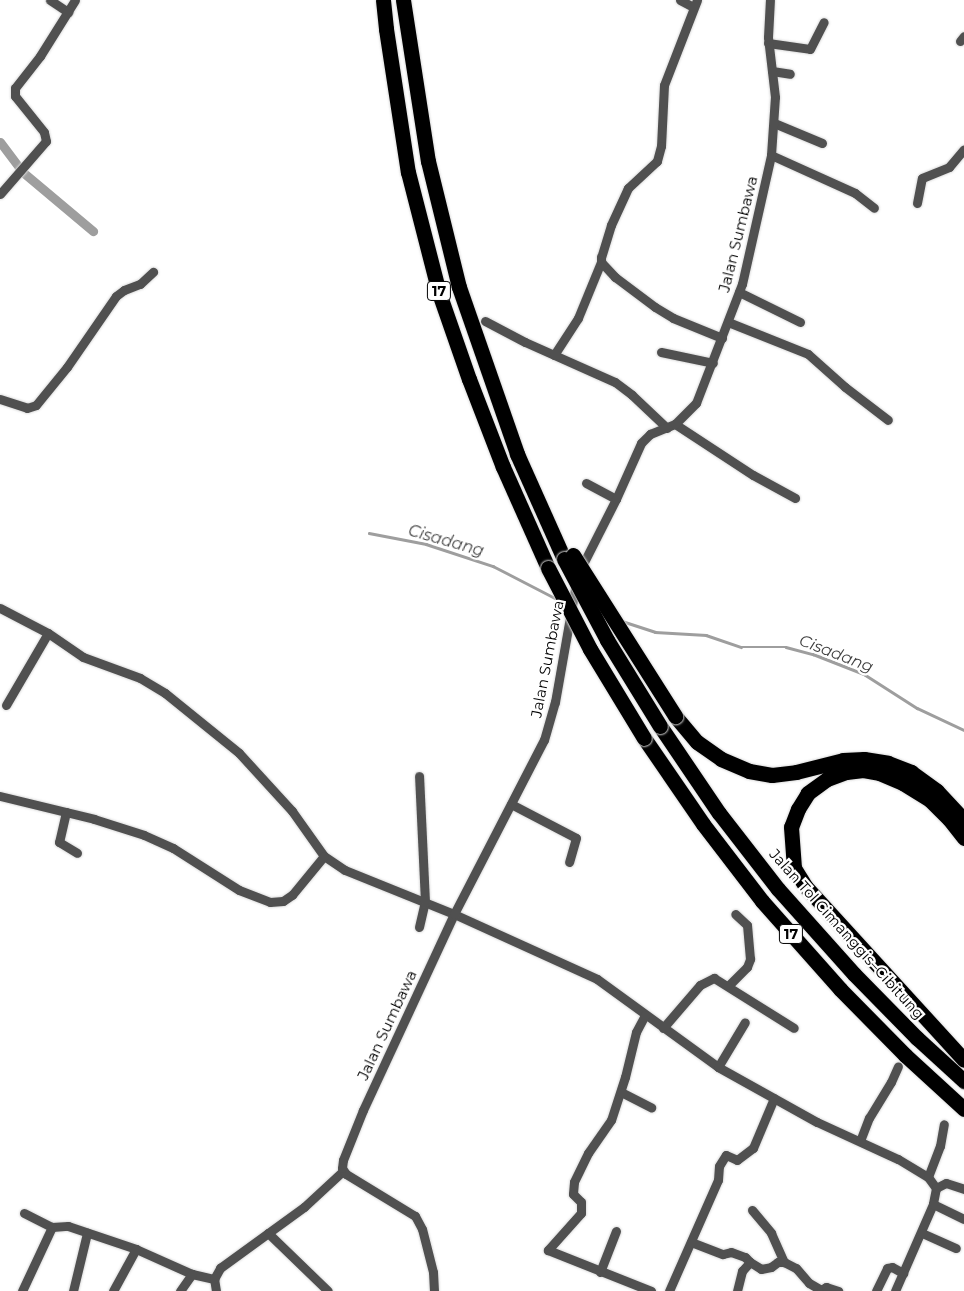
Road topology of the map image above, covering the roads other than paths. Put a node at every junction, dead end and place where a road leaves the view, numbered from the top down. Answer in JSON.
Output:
{"nodes":[{"id":1,"x":50,"y":0,"type":"edge"},
{"id":2,"x":75,"y":0,"type":"edge"},
{"id":3,"x":383,"y":0,"type":"edge"},
{"id":4,"x":403,"y":0,"type":"edge"},
{"id":5,"x":680,"y":0,"type":"edge"},
{"id":6,"x":770,"y":0,"type":"edge"},
{"id":7,"x":695,"y":4,"type":"edge"},
{"id":8,"x":68,"y":12,"type":"junction"},
{"id":9,"x":824,"y":22,"type":"dead end"},
{"id":10,"x":768,"y":43,"type":"junction"},
{"id":11,"x":772,"y":71,"type":"junction"},
{"id":12,"x":790,"y":74,"type":"dead end"},
{"id":13,"x":774,"y":123,"type":"junction"},
{"id":14,"x":822,"y":143,"type":"dead end"},
{"id":15,"x":964,"y":149,"type":"edge"},
{"id":16,"x":771,"y":156,"type":"junction"},
{"id":17,"x":0,"y":194,"type":"edge"},
{"id":18,"x":917,"y":203,"type":"dead end"},
{"id":19,"x":874,"y":208,"type":"dead end"},
{"id":20,"x":601,"y":262,"type":"junction"},
{"id":21,"x":153,"y":272,"type":"dead end"},
{"id":22,"x":739,"y":292,"type":"junction"},
{"id":23,"x":485,"y":320,"type":"dead end"},
{"id":24,"x":728,"y":322,"type":"junction"},
{"id":25,"x":800,"y":322,"type":"dead end"},
{"id":26,"x":722,"y":338,"type":"junction"},
{"id":27,"x":660,"y":352,"type":"dead end"},
{"id":28,"x":554,"y":355,"type":"junction"},
{"id":29,"x":713,"y":363,"type":"junction"},
{"id":30,"x":0,"y":399,"type":"edge"},
{"id":31,"x":888,"y":420,"type":"dead end"},
{"id":32,"x":671,"y":426,"type":"junction"},
{"id":33,"x":586,"y":483,"type":"dead end"},
{"id":34,"x":795,"y":498,"type":"dead end"},
{"id":35,"x":616,"y":499,"type":"junction"},
{"id":36,"x":568,"y":557,"type":"junction"},
{"id":37,"x":0,"y":608,"type":"edge"},
{"id":38,"x":48,"y":633,"type":"junction"},
{"id":39,"x":6,"y":705,"type":"dead end"},
{"id":40,"x":419,"y":776,"type":"dead end"},
{"id":41,"x":0,"y":796,"type":"edge"},
{"id":42,"x":511,"y":804,"type":"junction"},
{"id":43,"x":66,"y":812,"type":"junction"},
{"id":44,"x":964,"y":820,"type":"edge"},
{"id":45,"x":964,"y":838,"type":"edge"},
{"id":46,"x":77,"y":853,"type":"dead end"},
{"id":47,"x":324,"y":856,"type":"junction"},
{"id":48,"x":569,"y":862,"type":"dead end"},
{"id":49,"x":425,"y":902,"type":"junction"},
{"id":50,"x":454,"y":914,"type":"junction"},
{"id":51,"x":735,"y":914,"type":"dead end"},
{"id":52,"x":419,"y":927,"type":"dead end"},
{"id":53,"x":728,"y":986,"type":"junction"},
{"id":54,"x":645,"y":1015,"type":"junction"},
{"id":55,"x":745,"y":1022,"type":"dead end"},
{"id":56,"x":663,"y":1028,"type":"junction"},
{"id":57,"x":794,"y":1028,"type":"dead end"},
{"id":58,"x":964,"y":1060,"type":"edge"},
{"id":59,"x":898,"y":1066,"type":"dead end"},
{"id":60,"x":718,"y":1067,"type":"junction"},
{"id":61,"x":964,"y":1081,"type":"edge"},
{"id":62,"x":621,"y":1092,"type":"junction"},
{"id":63,"x":774,"y":1098,"type":"junction"},
{"id":64,"x":652,"y":1107,"type":"dead end"},
{"id":65,"x":964,"y":1108,"type":"edge"},
{"id":66,"x":944,"y":1124,"type":"dead end"},
{"id":67,"x":860,"y":1141,"type":"junction"},
{"id":68,"x":343,"y":1171,"type":"junction"},
{"id":69,"x":928,"y":1177,"type":"junction"},
{"id":70,"x":936,"y":1188,"type":"junction"},
{"id":71,"x":964,"y":1189,"type":"edge"},
{"id":72,"x":933,"y":1204,"type":"junction"},
{"id":73,"x":752,"y":1210,"type":"dead end"},
{"id":74,"x":24,"y":1213,"type":"dead end"},
{"id":75,"x":964,"y":1219,"type":"edge"},
{"id":76,"x":52,"y":1227,"type":"junction"},
{"id":77,"x":616,"y":1231,"type":"dead end"},
{"id":78,"x":87,"y":1233,"type":"junction"},
{"id":79,"x":268,"y":1233,"type":"junction"},
{"id":80,"x":922,"y":1233,"type":"junction"},
{"id":81,"x":691,"y":1242,"type":"junction"},
{"id":82,"x":956,"y":1248,"type":"dead end"},
{"id":83,"x":136,"y":1249,"type":"junction"},
{"id":84,"x":750,"y":1262,"type":"junction"},
{"id":85,"x":784,"y":1262,"type":"junction"},
{"id":86,"x":600,"y":1272,"type":"junction"},
{"id":87,"x":903,"y":1273,"type":"junction"},
{"id":88,"x":192,"y":1274,"type":"junction"},
{"id":89,"x":214,"y":1280,"type":"junction"},
{"id":90,"x":22,"y":1291,"type":"edge"},
{"id":91,"x":73,"y":1291,"type":"edge"},
{"id":92,"x":113,"y":1291,"type":"edge"},
{"id":93,"x":180,"y":1291,"type":"edge"},
{"id":94,"x":216,"y":1291,"type":"edge"},
{"id":95,"x":328,"y":1291,"type":"edge"},
{"id":96,"x":434,"y":1291,"type":"edge"},
{"id":97,"x":650,"y":1291,"type":"edge"},
{"id":98,"x":668,"y":1291,"type":"edge"},
{"id":99,"x":737,"y":1291,"type":"edge"},
{"id":100,"x":838,"y":1291,"type":"edge"},
{"id":101,"x":876,"y":1291,"type":"edge"},
{"id":102,"x":895,"y":1291,"type":"edge"}],
"edges":[{"from":1,"to":8,"type":"street"},
{"from":2,"to":8,"type":"street"},
{"from":3,"to":65,"type":"highway","number":"17","bridge":true},
{"from":4,"to":36,"type":"highway","name":"Jalan Tol Cimanggis–Cibitung","number":"17"},
{"from":5,"to":7,"type":"street"},
{"from":6,"to":10,"type":"street","name":"Jalan Sumbawa"},
{"from":7,"to":20,"type":"street"},
{"from":8,"to":17,"type":"street"},
{"from":9,"to":10,"type":"street"},
{"from":10,"to":11,"type":"street","name":"Jalan Sumbawa"},
{"from":11,"to":12,"type":"street"},
{"from":11,"to":13,"type":"street","name":"Jalan Sumbawa"},
{"from":13,"to":14,"type":"street"},
{"from":13,"to":16,"type":"street","name":"Jalan Sumbawa"},
{"from":15,"to":18,"type":"street"},
{"from":16,"to":19,"type":"street"},
{"from":16,"to":22,"type":"street","name":"Jalan Sumbawa"},
{"from":20,"to":26,"type":"street"},
{"from":20,"to":28,"type":"street"},
{"from":21,"to":30,"type":"street"},
{"from":22,"to":24,"type":"street","name":"Jalan Sumbawa"},
{"from":22,"to":25,"type":"street"},
{"from":23,"to":28,"type":"street"},
{"from":24,"to":26,"type":"street","name":"Jalan Sumbawa"},
{"from":24,"to":31,"type":"street"},
{"from":26,"to":29,"type":"street","name":"Jalan Sumbawa"},
{"from":27,"to":29,"type":"street"},
{"from":28,"to":32,"type":"street"},
{"from":29,"to":32,"type":"street","name":"Jalan Sumbawa"},
{"from":32,"to":34,"type":"street"},
{"from":32,"to":35,"type":"street","name":"Jalan Sumbawa"},
{"from":33,"to":35,"type":"street"},
{"from":35,"to":42,"type":"street","name":"Jalan Sumbawa"},
{"from":36,"to":44,"type":"highway","bridge":true},
{"from":36,"to":61,"type":"highway","name":"Jalan Tol Cimanggis–Cibitung","number":"17","bridge":true},
{"from":37,"to":38,"type":"street"},
{"from":38,"to":39,"type":"street"},
{"from":38,"to":47,"type":"street"},
{"from":40,"to":49,"type":"street"},
{"from":41,"to":43,"type":"street"},
{"from":42,"to":48,"type":"street"},
{"from":42,"to":50,"type":"street","name":"Jalan Sumbawa"},
{"from":43,"to":46,"type":"street"},
{"from":43,"to":47,"type":"street"},
{"from":45,"to":58,"type":"highway"},
{"from":47,"to":49,"type":"street"},
{"from":49,"to":50,"type":"street"},
{"from":49,"to":52,"type":"street"},
{"from":50,"to":54,"type":"street"},
{"from":50,"to":68,"type":"street","name":"Jalan Sumbawa"},
{"from":51,"to":53,"type":"street"},
{"from":53,"to":56,"type":"street"},
{"from":53,"to":57,"type":"street"},
{"from":54,"to":56,"type":"street"},
{"from":54,"to":62,"type":"street"},
{"from":55,"to":60,"type":"street"},
{"from":56,"to":60,"type":"street"},
{"from":59,"to":67,"type":"street"},
{"from":60,"to":63,"type":"street"},
{"from":62,"to":64,"type":"street"},
{"from":62,"to":86,"type":"street"},
{"from":63,"to":67,"type":"street"},
{"from":63,"to":81,"type":"street"},
{"from":66,"to":69,"type":"street"},
{"from":67,"to":69,"type":"street"},
{"from":68,"to":79,"type":"street"},
{"from":68,"to":96,"type":"street"},
{"from":69,"to":70,"type":"street"},
{"from":70,"to":71,"type":"street"},
{"from":70,"to":72,"type":"street"},
{"from":72,"to":75,"type":"street"},
{"from":72,"to":80,"type":"street"},
{"from":73,"to":85,"type":"street"},
{"from":74,"to":76,"type":"street"},
{"from":76,"to":78,"type":"street"},
{"from":76,"to":90,"type":"street"},
{"from":77,"to":86,"type":"street"},
{"from":78,"to":83,"type":"street"},
{"from":78,"to":91,"type":"street"},
{"from":79,"to":89,"type":"street"},
{"from":79,"to":95,"type":"street"},
{"from":80,"to":82,"type":"street"},
{"from":80,"to":87,"type":"street"},
{"from":81,"to":84,"type":"street"},
{"from":81,"to":98,"type":"street"},
{"from":83,"to":88,"type":"street"},
{"from":83,"to":92,"type":"street"},
{"from":84,"to":85,"type":"street"},
{"from":84,"to":99,"type":"street"},
{"from":85,"to":100,"type":"street"},
{"from":86,"to":97,"type":"street"},
{"from":87,"to":101,"type":"street"},
{"from":87,"to":102,"type":"street"},
{"from":88,"to":89,"type":"street"},
{"from":88,"to":93,"type":"street"},
{"from":89,"to":94,"type":"street"}]}
